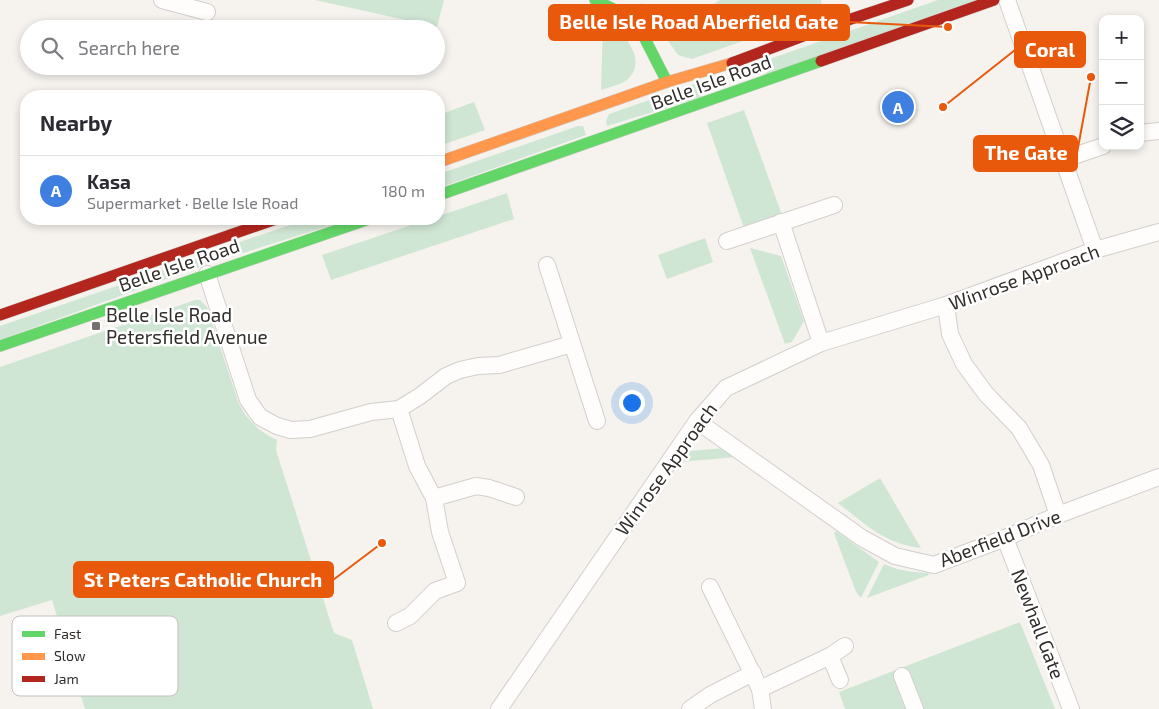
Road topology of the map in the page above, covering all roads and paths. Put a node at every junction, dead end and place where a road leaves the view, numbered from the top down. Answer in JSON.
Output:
{"nodes":[{"id":1,"x":162,"y":0,"type":"edge"},
{"id":2,"x":595,"y":0,"type":"edge"},
{"id":3,"x":908,"y":0,"type":"edge"},
{"id":4,"x":994,"y":0,"type":"edge"},
{"id":5,"x":1007,"y":0,"type":"edge"},
{"id":6,"x":207,"y":12,"type":"dead end"},
{"id":7,"x":747,"y":73,"type":"junction"},
{"id":8,"x":667,"y":82,"type":"junction"},
{"id":9,"x":593,"y":117,"type":"junction"},
{"id":10,"x":1159,"y":131,"type":"edge"},
{"id":11,"x":1144,"y":133,"type":"edge"},
{"id":12,"x":600,"y":140,"type":"junction"},
{"id":13,"x":1099,"y":147,"type":"edge"},
{"id":14,"x":445,"y":160,"type":"edge"},
{"id":15,"x":1062,"y":160,"type":"junction"},
{"id":16,"x":445,"y":193,"type":"edge"},
{"id":17,"x":834,"y":205,"type":"dead end"},
{"id":18,"x":781,"y":222,"type":"junction"},
{"id":19,"x":259,"y":225,"type":"edge"},
{"id":20,"x":351,"y":225,"type":"edge"},
{"id":21,"x":1159,"y":232,"type":"edge"},
{"id":22,"x":727,"y":241,"type":"dead end"},
{"id":23,"x":1095,"y":250,"type":"junction"},
{"id":24,"x":547,"y":265,"type":"dead end"},
{"id":25,"x":207,"y":274,"type":"junction"},
{"id":26,"x":946,"y":304,"type":"junction"},
{"id":27,"x":0,"y":316,"type":"edge"},
{"id":28,"x":821,"y":343,"type":"junction"},
{"id":29,"x":572,"y":344,"type":"junction"},
{"id":30,"x":0,"y":346,"type":"edge"},
{"id":31,"x":399,"y":409,"type":"junction"},
{"id":32,"x":597,"y":421,"type":"dead end"},
{"id":33,"x":697,"y":421,"type":"junction"},
{"id":34,"x":1159,"y":477,"type":"edge"},
{"id":35,"x":516,"y":497,"type":"dead end"},
{"id":36,"x":434,"y":498,"type":"junction"},
{"id":37,"x":1058,"y":515,"type":"junction"},
{"id":38,"x":1005,"y":538,"type":"junction"},
{"id":39,"x":710,"y":587,"type":"dead end"},
{"id":40,"x":396,"y":623,"type":"dead end"},
{"id":41,"x":845,"y":646,"type":"dead end"},
{"id":42,"x":830,"y":656,"type":"junction"},
{"id":43,"x":752,"y":673,"type":"junction"},
{"id":44,"x":902,"y":676,"type":"dead end"},
{"id":45,"x":840,"y":680,"type":"dead end"},
{"id":46,"x":760,"y":689,"type":"junction"},
{"id":47,"x":499,"y":709,"type":"edge"},
{"id":48,"x":690,"y":709,"type":"edge"},
{"id":49,"x":763,"y":709,"type":"edge"},
{"id":50,"x":915,"y":709,"type":"edge"},
{"id":51,"x":1070,"y":709,"type":"edge"}],
"edges":[{"from":1,"to":6,"type":"street"},
{"from":2,"to":8,"type":"street"},
{"from":3,"to":7,"type":"street","name":"Belle Isle Road"},
{"from":4,"to":7,"type":"street","name":"Belle Isle Road"},
{"from":5,"to":15,"type":"street"},
{"from":7,"to":8,"type":"street","name":"Belle Isle Road"},
{"from":7,"to":12,"type":"street","name":"Belle Isle Road"},
{"from":8,"to":9,"type":"street","name":"Belle Isle Road"},
{"from":9,"to":12,"type":"street"},
{"from":9,"to":14,"type":"street","name":"Belle Isle Road"},
{"from":10,"to":11,"type":"street"},
{"from":12,"to":16,"type":"street","name":"Belle Isle Road"},
{"from":13,"to":15,"type":"street"},
{"from":15,"to":23,"type":"street"},
{"from":17,"to":18,"type":"street"},
{"from":18,"to":22,"type":"street"},
{"from":18,"to":28,"type":"street"},
{"from":19,"to":27,"type":"street","name":"Belle Isle Road"},
{"from":20,"to":25,"type":"street","name":"Belle Isle Road"},
{"from":21,"to":23,"type":"street","name":"Winrose Approach"},
{"from":23,"to":26,"type":"street","name":"Winrose Approach"},
{"from":24,"to":29,"type":"street"},
{"from":25,"to":30,"type":"street","name":"Belle Isle Road"},
{"from":25,"to":31,"type":"street"},
{"from":26,"to":28,"type":"street","name":"Winrose Approach"},
{"from":26,"to":37,"type":"street"},
{"from":28,"to":33,"type":"street","name":"Winrose Approach"},
{"from":29,"to":31,"type":"street"},
{"from":29,"to":32,"type":"street"},
{"from":31,"to":36,"type":"street"},
{"from":33,"to":38,"type":"street","name":"Aberfield Drive"},
{"from":33,"to":47,"type":"street","name":"Winrose Approach"},
{"from":34,"to":37,"type":"street","name":"Aberfield Drive"},
{"from":35,"to":36,"type":"street"},
{"from":36,"to":40,"type":"street"},
{"from":37,"to":38,"type":"street","name":"Aberfield Drive"},
{"from":38,"to":51,"type":"street","name":"Newhall Gate"},
{"from":39,"to":43,"type":"street"},
{"from":41,"to":42,"type":"street"},
{"from":42,"to":45,"type":"street"},
{"from":42,"to":46,"type":"street"},
{"from":43,"to":46,"type":"street"},
{"from":43,"to":48,"type":"street"},
{"from":44,"to":50,"type":"street"},
{"from":46,"to":49,"type":"street"}]}
